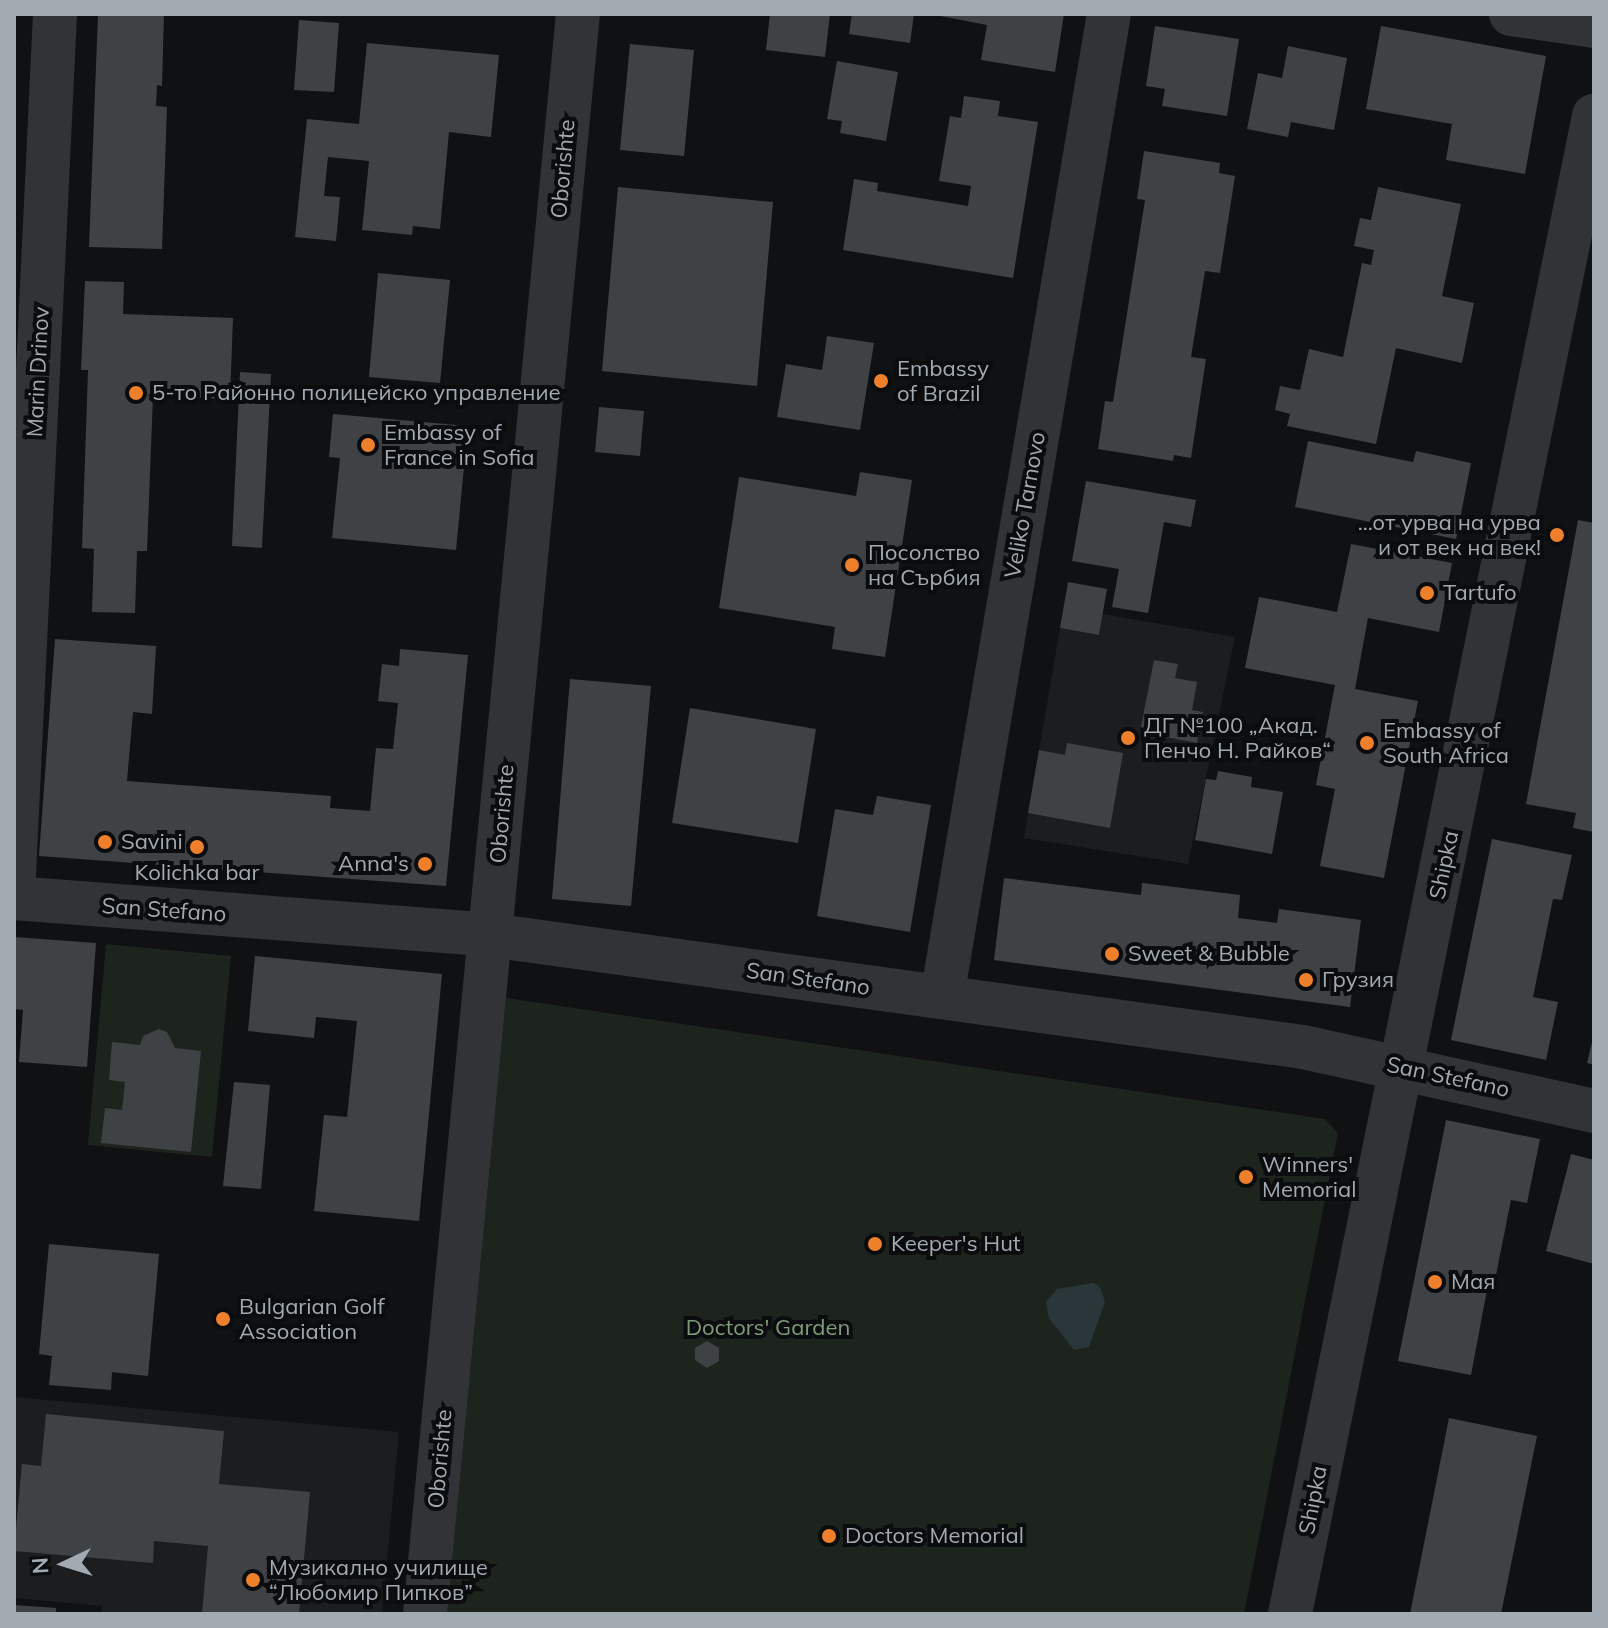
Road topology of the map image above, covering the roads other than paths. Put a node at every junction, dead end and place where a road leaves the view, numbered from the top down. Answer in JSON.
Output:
{"nodes":[{"id":1,"x":55,"y":14,"type":"edge"},
{"id":2,"x":578,"y":14,"type":"edge"},
{"id":3,"x":1109,"y":14,"type":"edge"},
{"id":4,"x":1511,"y":14,"type":"edge"},
{"id":5,"x":1594,"y":26,"type":"edge"},
{"id":6,"x":1594,"y":116,"type":"edge"},
{"id":7,"x":14,"y":874,"type":"edge"},
{"id":8,"x":14,"y":898,"type":"edge"},
{"id":9,"x":490,"y":935,"type":"junction"},
{"id":10,"x":942,"y":997,"type":"junction"},
{"id":11,"x":1402,"y":1066,"type":"junction"},
{"id":12,"x":1594,"y":1111,"type":"edge"},
{"id":13,"x":425,"y":1614,"type":"edge"},
{"id":14,"x":1290,"y":1614,"type":"edge"}],
"edges":[{"from":1,"to":7,"type":"street","name":"Marin Drinov"},
{"from":2,"to":9,"type":"street","name":"Oborishte"},
{"from":3,"to":10,"type":"street","name":"Veliko Tarnovo"},
{"from":4,"to":5,"type":"street"},
{"from":6,"to":11,"type":"street","name":"Shipka"},
{"from":8,"to":9,"type":"street","name":"San Stefano"},
{"from":9,"to":10,"type":"street","name":"San Stefano"},
{"from":9,"to":13,"type":"street","name":"Oborishte"},
{"from":10,"to":11,"type":"street","name":"San Stefano"},
{"from":11,"to":12,"type":"street","name":"San Stefano"},
{"from":11,"to":14,"type":"street","name":"Shipka"}]}
